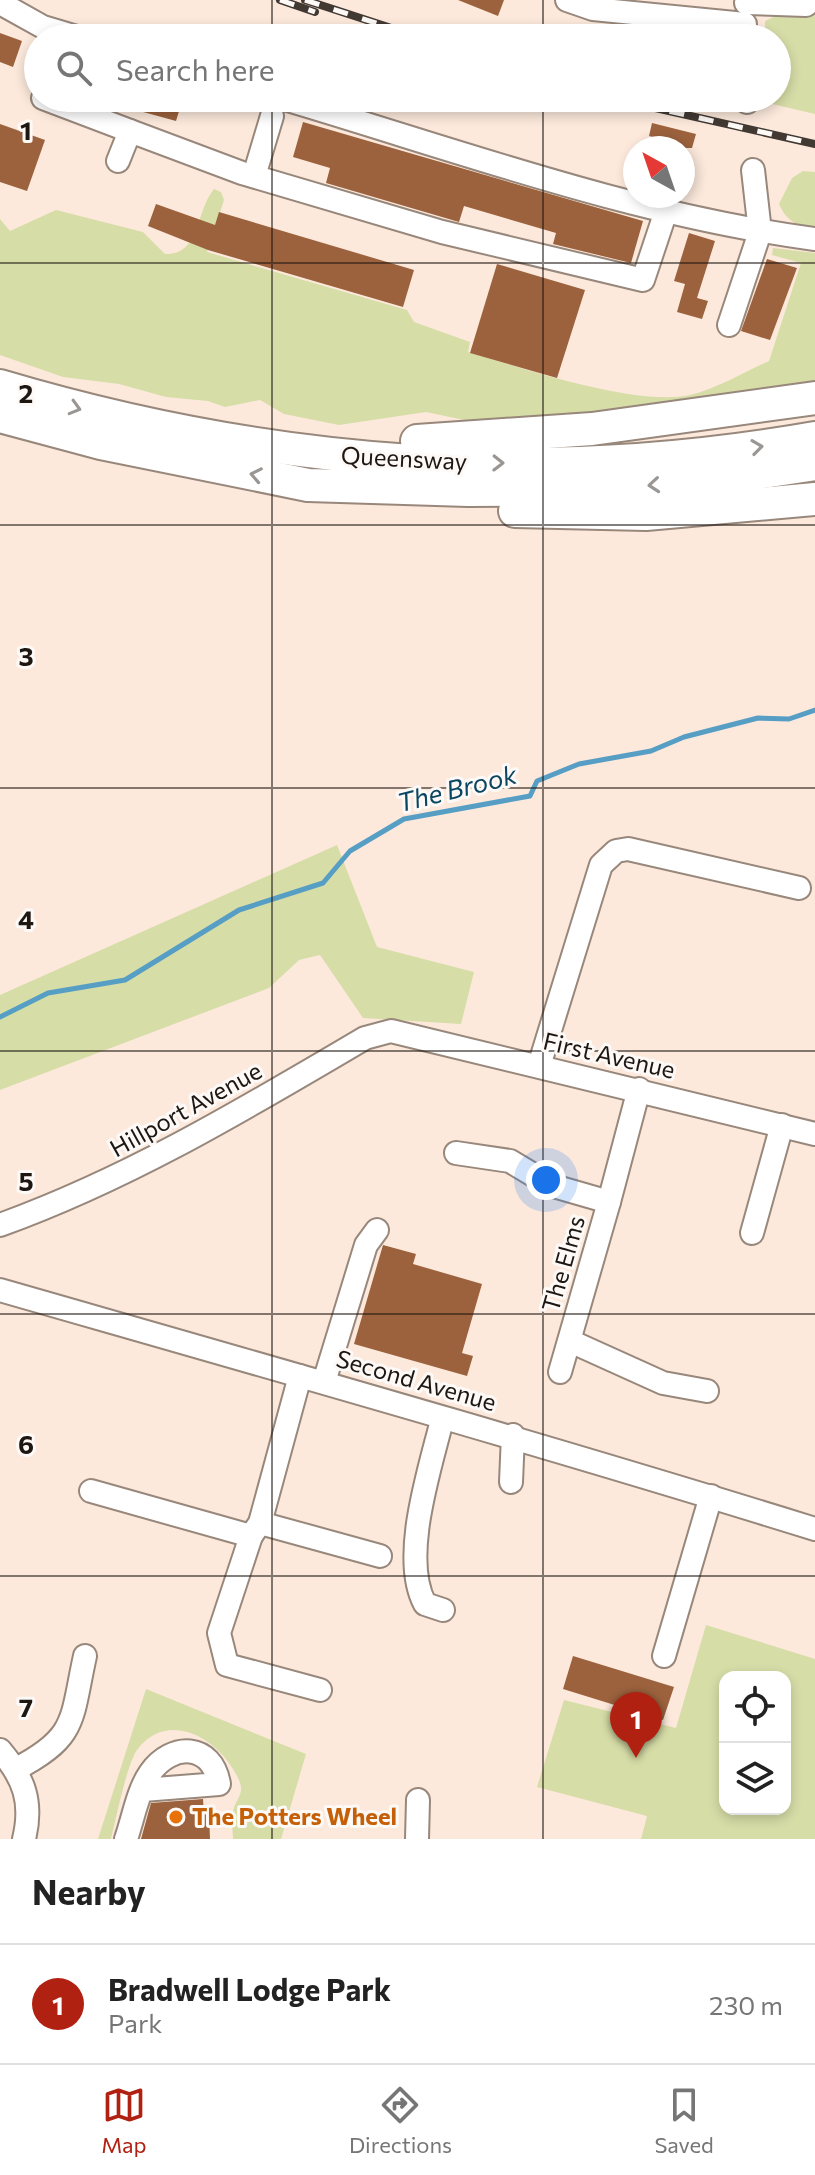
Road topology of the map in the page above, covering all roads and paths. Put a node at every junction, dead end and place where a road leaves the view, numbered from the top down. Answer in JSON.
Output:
{"nodes":[{"id":1,"x":812,"y":0,"type":"edge"},
{"id":2,"x":571,"y":1,"type":"edge"},
{"id":3,"x":789,"y":2,"type":"edge"},
{"id":4,"x":0,"y":3,"type":"edge"},
{"id":5,"x":745,"y":16,"type":"edge"},
{"id":6,"x":38,"y":24,"type":"edge"},
{"id":7,"x":79,"y":112,"type":"edge"},
{"id":8,"x":274,"y":112,"type":"edge"},
{"id":9,"x":295,"y":112,"type":"edge"},
{"id":10,"x":130,"y":131,"type":"junction"},
{"id":11,"x":118,"y":161,"type":"dead end"},
{"id":12,"x":753,"y":170,"type":"dead end"},
{"id":13,"x":254,"y":176,"type":"junction"},
{"id":14,"x":666,"y":211,"type":"junction"},
{"id":15,"x":760,"y":232,"type":"junction"},
{"id":16,"x":815,"y":239,"type":"edge"},
{"id":17,"x":729,"y":325,"type":"dead end"},
{"id":18,"x":0,"y":386,"type":"edge"},
{"id":19,"x":815,"y":398,"type":"edge"},
{"id":20,"x":0,"y":416,"type":"edge"},
{"id":21,"x":200,"y":437,"type":"junction"},
{"id":22,"x":815,"y":438,"type":"edge"},
{"id":23,"x":815,"y":464,"type":"edge"},
{"id":24,"x":308,"y":485,"type":"junction"},
{"id":25,"x":815,"y":499,"type":"edge"},
{"id":26,"x":799,"y":888,"type":"dead end"},
{"id":27,"x":391,"y":1031,"type":"joint"},
{"id":28,"x":539,"y":1066,"type":"junction"},
{"id":29,"x":639,"y":1089,"type":"junction"},
{"id":30,"x":782,"y":1125,"type":"junction"},
{"id":31,"x":815,"y":1134,"type":"edge"},
{"id":32,"x":456,"y":1153,"type":"dead end"},
{"id":33,"x":609,"y":1202,"type":"junction"},
{"id":34,"x":0,"y":1225,"type":"edge"},
{"id":35,"x":377,"y":1230,"type":"dead end"},
{"id":36,"x":752,"y":1233,"type":"dead end"},
{"id":37,"x":0,"y":1290,"type":"edge"},
{"id":38,"x":570,"y":1341,"type":"junction"},
{"id":39,"x":560,"y":1372,"type":"dead end"},
{"id":40,"x":300,"y":1376,"type":"junction"},
{"id":41,"x":324,"y":1382,"type":"junction"},
{"id":42,"x":707,"y":1391,"type":"dead end"},
{"id":43,"x":442,"y":1420,"type":"junction"},
{"id":44,"x":513,"y":1435,"type":"junction"},
{"id":45,"x":511,"y":1482,"type":"dead end"},
{"id":46,"x":91,"y":1491,"type":"dead end"},
{"id":47,"x":711,"y":1496,"type":"junction"},
{"id":48,"x":815,"y":1529,"type":"edge"},
{"id":49,"x":255,"y":1530,"type":"junction"},
{"id":50,"x":380,"y":1556,"type":"dead end"},
{"id":51,"x":443,"y":1610,"type":"dead end"},
{"id":52,"x":85,"y":1656,"type":"dead end"},
{"id":53,"x":664,"y":1656,"type":"dead end"},
{"id":54,"x":311,"y":1682,"type":"dead end"},
{"id":55,"x":0,"y":1750,"type":"edge"},
{"id":56,"x":16,"y":1769,"type":"junction"},
{"id":57,"x":143,"y":1790,"type":"dead end"},
{"id":58,"x":418,"y":1800,"type":"dead end"},
{"id":59,"x":24,"y":1839,"type":"edge"},
{"id":60,"x":126,"y":1839,"type":"edge"},
{"id":61,"x":417,"y":1839,"type":"edge"}],
"edges":[{"from":1,"to":3,"type":"street"},
{"from":2,"to":5,"type":"street"},
{"from":3,"to":5,"type":"street"},
{"from":4,"to":6,"type":"street"},
{"from":7,"to":10,"type":"street"},
{"from":8,"to":13,"type":"street"},
{"from":9,"to":14,"type":"street"},
{"from":10,"to":11,"type":"street"},
{"from":10,"to":13,"type":"street"},
{"from":12,"to":15,"type":"street"},
{"from":13,"to":14,"type":"street"},
{"from":14,"to":15,"type":"street"},
{"from":15,"to":16,"type":"street"},
{"from":15,"to":17,"type":"street"},
{"from":18,"to":21,"type":"highway","name":"Queensway","one_way":true},
{"from":19,"to":21,"type":"highway"},
{"from":24,"to":20,"type":"highway","name":"Queensway","one_way":true},
{"from":21,"to":22,"type":"highway","name":"Queensway","one_way":true},
{"from":23,"to":24,"type":"highway","name":"Queensway","one_way":true},
{"from":24,"to":25,"type":"highway"},
{"from":26,"to":28,"type":"street"},
{"from":27,"to":28,"type":"street","name":"First Avenue"},
{"from":27,"to":34,"type":"street","name":"Hillport Avenue"},
{"from":28,"to":29,"type":"street","name":"First Avenue"},
{"from":29,"to":30,"type":"street","name":"First Avenue"},
{"from":29,"to":33,"type":"street","name":"The Elms"},
{"from":30,"to":31,"type":"street","name":"First Avenue"},
{"from":30,"to":36,"type":"street"},
{"from":32,"to":33,"type":"street"},
{"from":33,"to":38,"type":"street","name":"The Elms"},
{"from":35,"to":41,"type":"street"},
{"from":37,"to":40,"type":"street","name":"Second Avenue"},
{"from":38,"to":39,"type":"street","name":"The Elms"},
{"from":38,"to":42,"type":"street","name":"The Elms"},
{"from":40,"to":41,"type":"street","name":"Second Avenue"},
{"from":40,"to":49,"type":"street"},
{"from":41,"to":43,"type":"street","name":"Second Avenue"},
{"from":43,"to":44,"type":"street","name":"Second Avenue"},
{"from":43,"to":51,"type":"street"},
{"from":44,"to":45,"type":"street"},
{"from":44,"to":47,"type":"street","name":"Second Avenue"},
{"from":46,"to":49,"type":"street"},
{"from":47,"to":48,"type":"street","name":"Second Avenue"},
{"from":47,"to":53,"type":"street"},
{"from":49,"to":50,"type":"street"},
{"from":49,"to":54,"type":"street"},
{"from":52,"to":56,"type":"street"},
{"from":55,"to":56,"type":"street"},
{"from":56,"to":59,"type":"street"},
{"from":57,"to":60,"type":"street"},
{"from":58,"to":61,"type":"street"}]}
